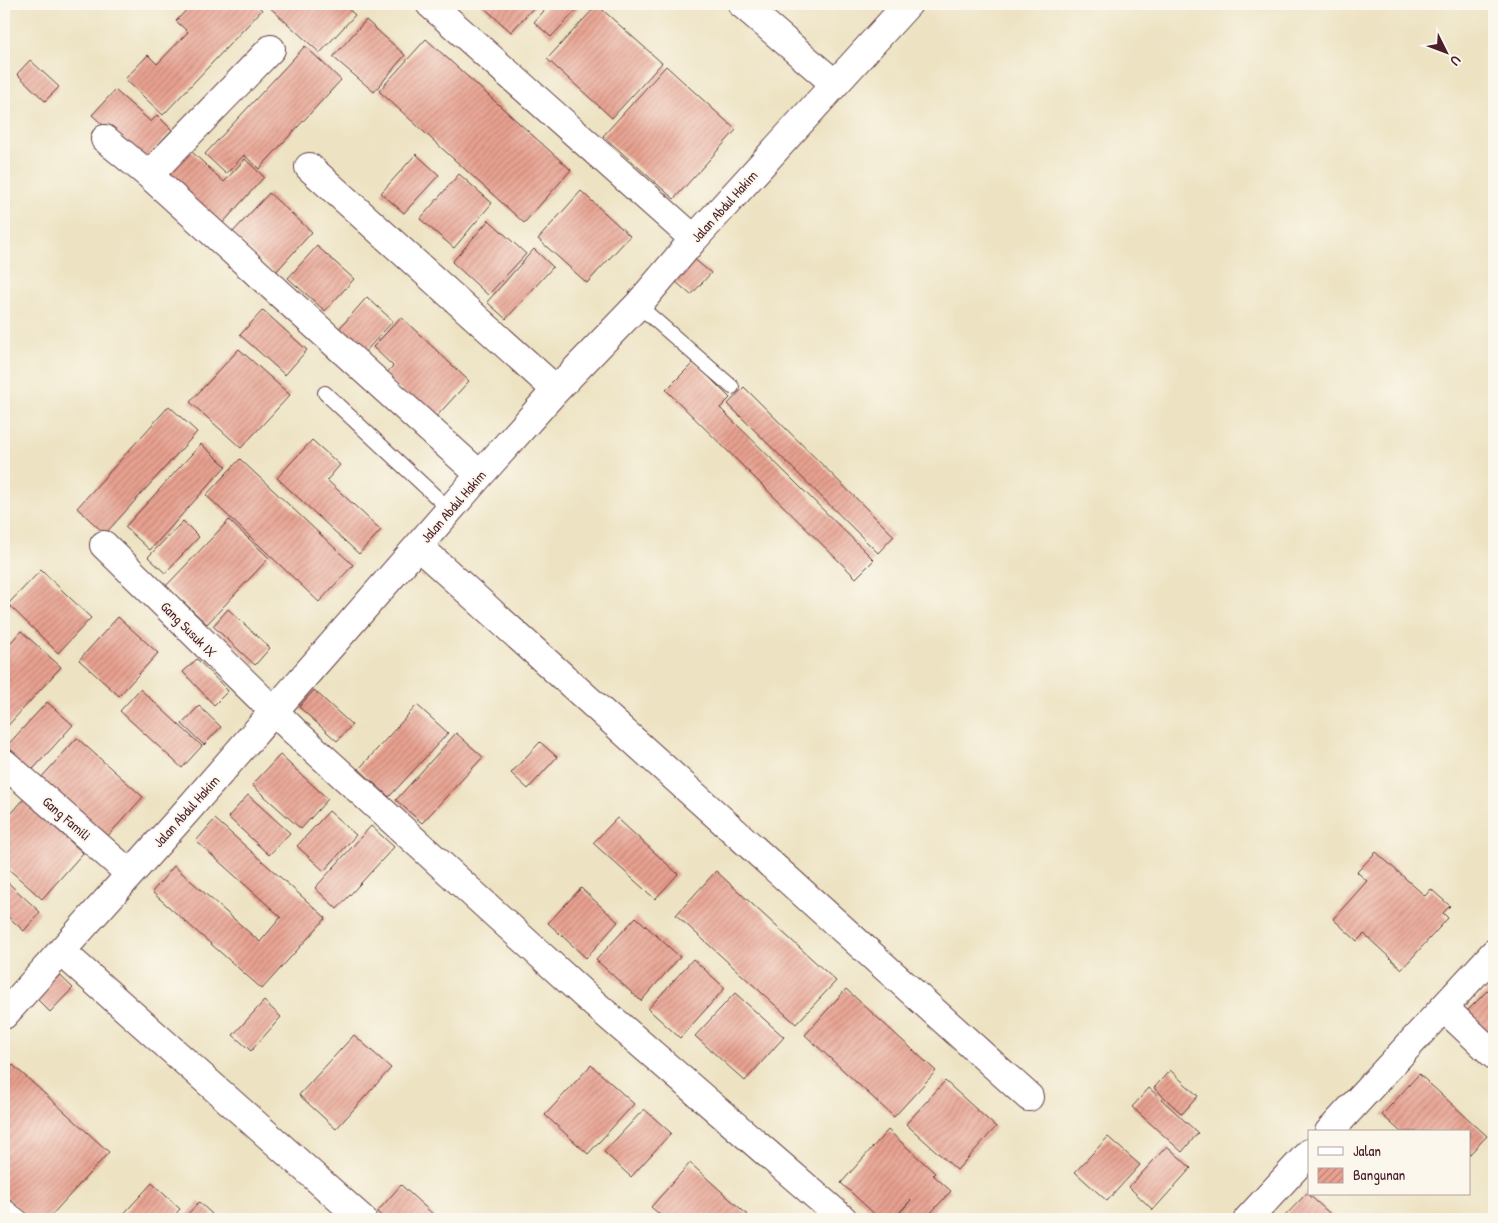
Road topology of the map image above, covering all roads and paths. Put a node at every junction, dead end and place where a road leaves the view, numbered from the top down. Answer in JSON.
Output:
{"nodes":[{"id":1,"x":430,"y":4,"type":"edge"},
{"id":2,"x":742,"y":4,"type":"edge"},
{"id":3,"x":908,"y":4,"type":"edge"},
{"id":4,"x":271,"y":49,"type":"dead end"},
{"id":5,"x":835,"y":84,"type":"junction"},
{"id":6,"x":105,"y":139,"type":"dead end"},
{"id":7,"x":309,"y":167,"type":"dead end"},
{"id":8,"x":149,"y":176,"type":"junction"},
{"id":9,"x":694,"y":239,"type":"junction"},
{"id":10,"x":638,"y":305,"type":"junction"},
{"id":11,"x":732,"y":387,"type":"dead end"},
{"id":12,"x":556,"y":390,"type":"junction"},
{"id":13,"x":325,"y":393,"type":"dead end"},
{"id":14,"x":480,"y":474,"type":"junction"},
{"id":15,"x":450,"y":510,"type":"junction"},
{"id":16,"x":104,"y":545,"type":"dead end"},
{"id":17,"x":418,"y":546,"type":"junction"},
{"id":18,"x":274,"y":713,"type":"junction"},
{"id":19,"x":4,"y":763,"type":"edge"},
{"id":20,"x":130,"y":874,"type":"junction"},
{"id":21,"x":62,"y":952,"type":"junction"},
{"id":22,"x":1494,"y":953,"type":"edge"},
{"id":23,"x":6,"y":1008,"type":"edge"},
{"id":24,"x":1444,"y":1008,"type":"junction"},
{"id":25,"x":1494,"y":1055,"type":"edge"},
{"id":26,"x":1029,"y":1097,"type":"dead end"},
{"id":27,"x":1331,"y":1130,"type":"edge"},
{"id":28,"x":1308,"y":1154,"type":"edge"},
{"id":29,"x":4,"y":1205,"type":"edge"},
{"id":30,"x":22,"y":1219,"type":"edge"},
{"id":31,"x":362,"y":1219,"type":"edge"},
{"id":32,"x":843,"y":1219,"type":"edge"},
{"id":33,"x":1248,"y":1219,"type":"edge"}],
"edges":[{"from":1,"to":9,"type":"street"},
{"from":2,"to":5,"type":"street"},
{"from":3,"to":5,"type":"street","name":"Jalan Abdul Hakim"},
{"from":4,"to":8,"type":"street"},
{"from":5,"to":9,"type":"street","name":"Jalan Abdul Hakim"},
{"from":6,"to":8,"type":"street"},
{"from":7,"to":12,"type":"street"},
{"from":8,"to":14,"type":"street"},
{"from":9,"to":10,"type":"street","name":"Jalan Abdul Hakim"},
{"from":10,"to":11,"type":"lane"},
{"from":10,"to":12,"type":"street","name":"Jalan Abdul Hakim"},
{"from":12,"to":14,"type":"street","name":"Jalan Abdul Hakim"},
{"from":13,"to":15,"type":"lane"},
{"from":14,"to":15,"type":"street","name":"Jalan Abdul Hakim"},
{"from":15,"to":17,"type":"street","name":"Jalan Abdul Hakim"},
{"from":16,"to":18,"type":"street","name":"Gang Susuk IX"},
{"from":17,"to":18,"type":"street","name":"Jalan Abdul Hakim"},
{"from":17,"to":26,"type":"street"},
{"from":18,"to":20,"type":"street","name":"Jalan Abdul Hakim"},
{"from":18,"to":32,"type":"street","name":"Gang Susuk IX"},
{"from":19,"to":20,"type":"street","name":"Gang Famili"},
{"from":20,"to":21,"type":"street","name":"Jalan Abdul Hakim"},
{"from":21,"to":23,"type":"street","name":"Jalan Abdul Hakim"},
{"from":21,"to":31,"type":"street"},
{"from":22,"to":24,"type":"street"},
{"from":24,"to":25,"type":"street"},
{"from":24,"to":27,"type":"street"},
{"from":28,"to":33,"type":"street"},
{"from":29,"to":30,"type":"lane"}]}
